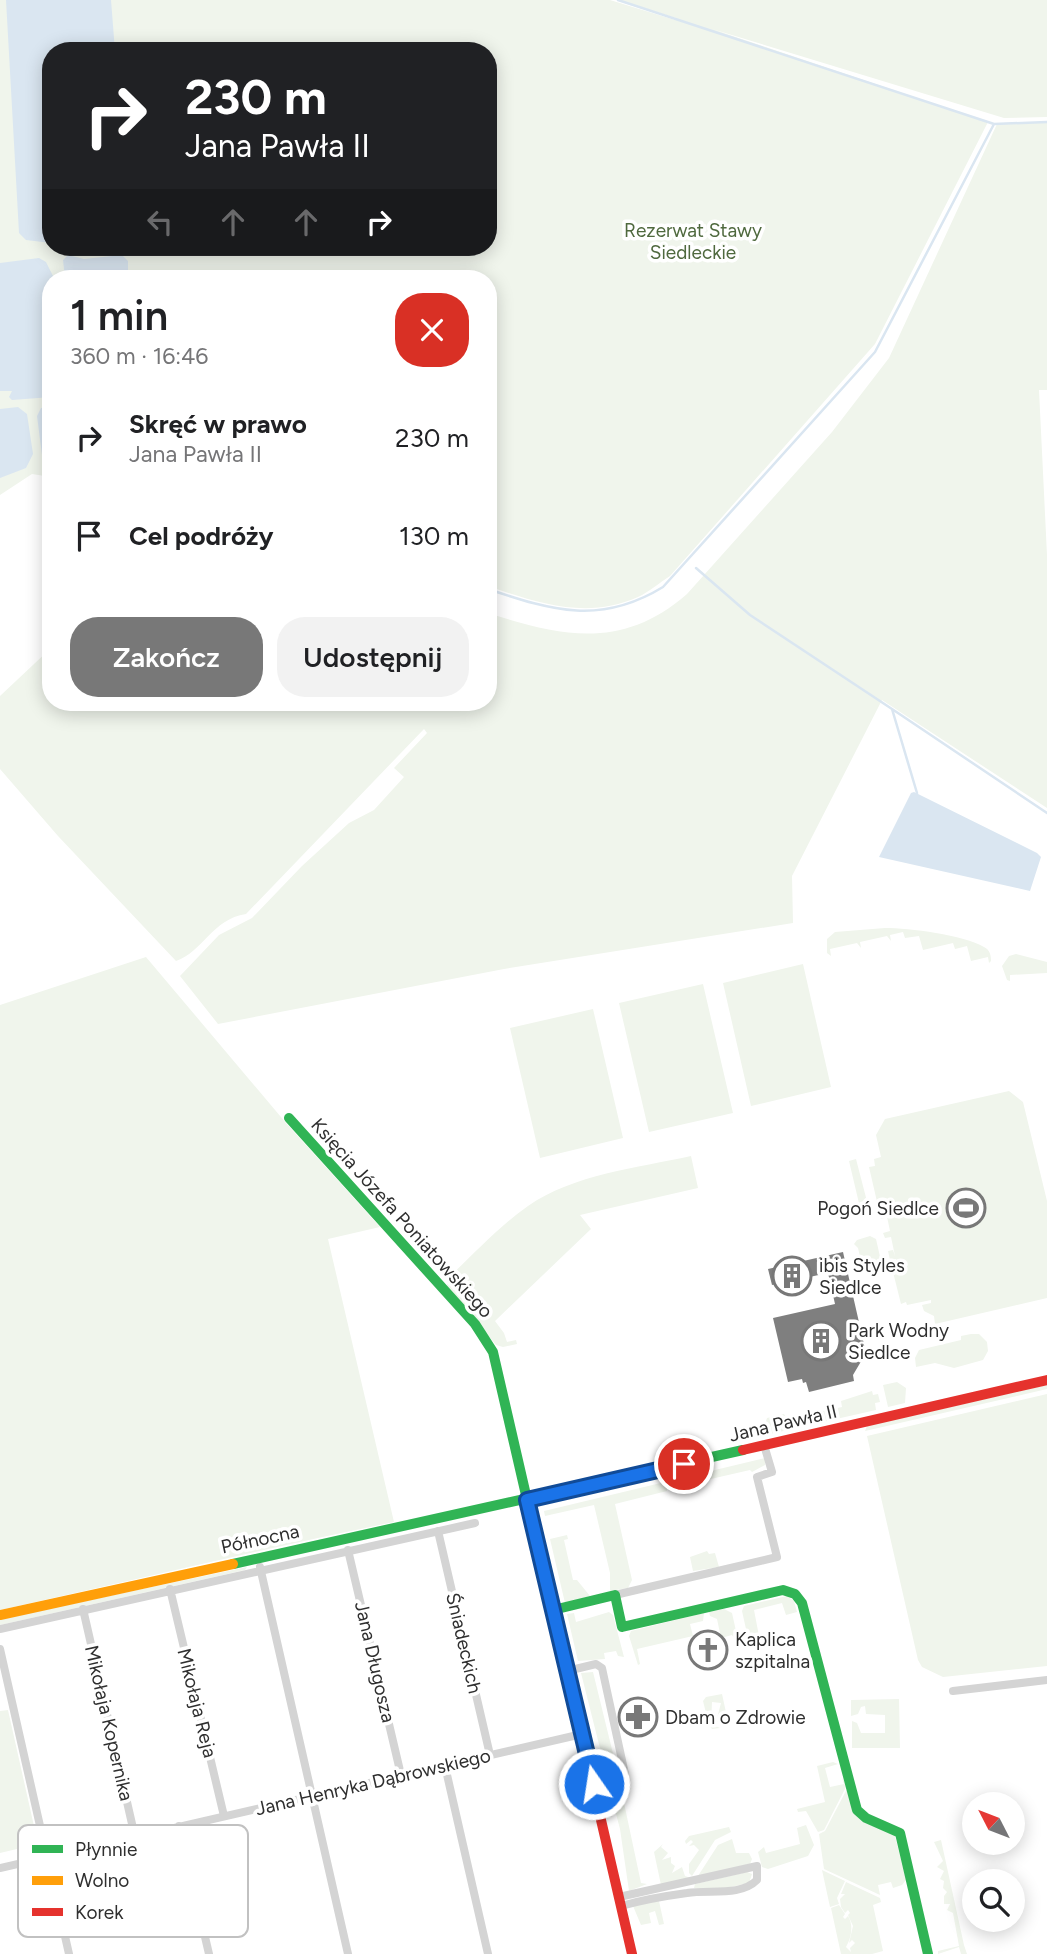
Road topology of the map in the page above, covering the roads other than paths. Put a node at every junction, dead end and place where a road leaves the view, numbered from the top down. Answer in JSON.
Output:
{"nodes":[{"id":1,"x":289,"y":1118,"type":"dead end"},
{"id":2,"x":1047,"y":1380,"type":"edge"},
{"id":3,"x":764,"y":1445,"type":"junction"},
{"id":4,"x":527,"y":1500,"type":"junction"},
{"id":5,"x":475,"y":1524,"type":"dead end"},
{"id":6,"x":438,"y":1531,"type":"junction"},
{"id":7,"x":348,"y":1550,"type":"junction"},
{"id":8,"x":258,"y":1557,"type":"junction"},
{"id":9,"x":260,"y":1569,"type":"junction"},
{"id":10,"x":170,"y":1589,"type":"junction"},
{"id":11,"x":615,"y":1595,"type":"junction"},
{"id":12,"x":83,"y":1609,"type":"junction"},
{"id":13,"x":553,"y":1610,"type":"junction"},
{"id":14,"x":0,"y":1615,"type":"edge"},
{"id":15,"x":0,"y":1629,"type":"edge"},
{"id":16,"x":0,"y":1649,"type":"edge"},
{"id":17,"x":567,"y":1671,"type":"junction"},
{"id":18,"x":1047,"y":1680,"type":"edge"},
{"id":19,"x":953,"y":1690,"type":"dead end"},
{"id":20,"x":582,"y":1734,"type":"junction"},
{"id":21,"x":490,"y":1755,"type":"junction"},
{"id":22,"x":445,"y":1766,"type":"junction"},
{"id":23,"x":625,"y":1774,"type":"dead end"},
{"id":24,"x":401,"y":1775,"type":"junction"},
{"id":25,"x":312,"y":1796,"type":"junction"},
{"id":26,"x":225,"y":1816,"type":"junction"},
{"id":27,"x":41,"y":1825,"type":"edge"},
{"id":28,"x":132,"y":1825,"type":"edge"},
{"id":29,"x":184,"y":1825,"type":"edge"},
{"id":30,"x":18,"y":1864,"type":"edge"},
{"id":31,"x":0,"y":1868,"type":"edge"},
{"id":32,"x":620,"y":1901,"type":"junction"},
{"id":33,"x":348,"y":1954,"type":"edge"},
{"id":34,"x":488,"y":1954,"type":"edge"},
{"id":35,"x":632,"y":1954,"type":"edge"},
{"id":36,"x":928,"y":1954,"type":"edge"}],
"edges":[{"from":1,"to":4,"type":"street","name":"Księcia Józefa Poniatowskiego"},
{"from":2,"to":3,"type":"street","name":"Jana Pawła II"},
{"from":3,"to":4,"type":"street","name":"Jana Pawła II"},
{"from":3,"to":11,"type":"street"},
{"from":4,"to":8,"type":"street","name":"Północna"},
{"from":4,"to":13,"type":"street","name":"Księcia Józefa Poniatowskiego"},
{"from":5,"to":6,"type":"street","name":"Północna"},
{"from":6,"to":7,"type":"street","name":"Północna"},
{"from":6,"to":21,"type":"street","name":"Śniadeckich"},
{"from":7,"to":9,"type":"street","name":"Północna"},
{"from":7,"to":24,"type":"street","name":"Jana Długosza"},
{"from":8,"to":9,"type":"street"},
{"from":8,"to":14,"type":"street","name":"Północna"},
{"from":9,"to":10,"type":"street","name":"Północna"},
{"from":9,"to":25,"type":"street"},
{"from":10,"to":12,"type":"street","name":"Północna"},
{"from":10,"to":26,"type":"street","name":"Mikołaja Reja"},
{"from":11,"to":13,"type":"street"},
{"from":11,"to":36,"type":"street"},
{"from":12,"to":15,"type":"street","name":"Północna"},
{"from":12,"to":28,"type":"street","name":"Mikołaja Kopernika"},
{"from":13,"to":17,"type":"street","name":"Księcia Józefa Poniatowskiego"},
{"from":16,"to":27,"type":"street"},
{"from":17,"to":20,"type":"street","name":"Księcia Józefa Poniatowskiego"},
{"from":17,"to":23,"type":"street"},
{"from":18,"to":19,"type":"street"},
{"from":20,"to":21,"type":"street","name":"Jana Henryka Dąbrowskiego"},
{"from":20,"to":32,"type":"street","name":"Księcia Józefa Poniatowskiego"},
{"from":21,"to":22,"type":"street","name":"Jana Henryka Dąbrowskiego"},
{"from":22,"to":24,"type":"street","name":"Jana Henryka Dąbrowskiego"},
{"from":22,"to":34,"type":"street"},
{"from":24,"to":25,"type":"street","name":"Jana Henryka Dąbrowskiego"},
{"from":25,"to":26,"type":"street","name":"Jana Henryka Dąbrowskiego"},
{"from":25,"to":33,"type":"street"},
{"from":26,"to":29,"type":"street","name":"Jana Henryka Dąbrowskiego"},
{"from":30,"to":31,"type":"street","name":"Jana Henryka Dąbrowskiego"},
{"from":32,"to":32,"type":"street"},
{"from":32,"to":35,"type":"street","name":"Księcia Józefa Poniatowskiego"}]}
